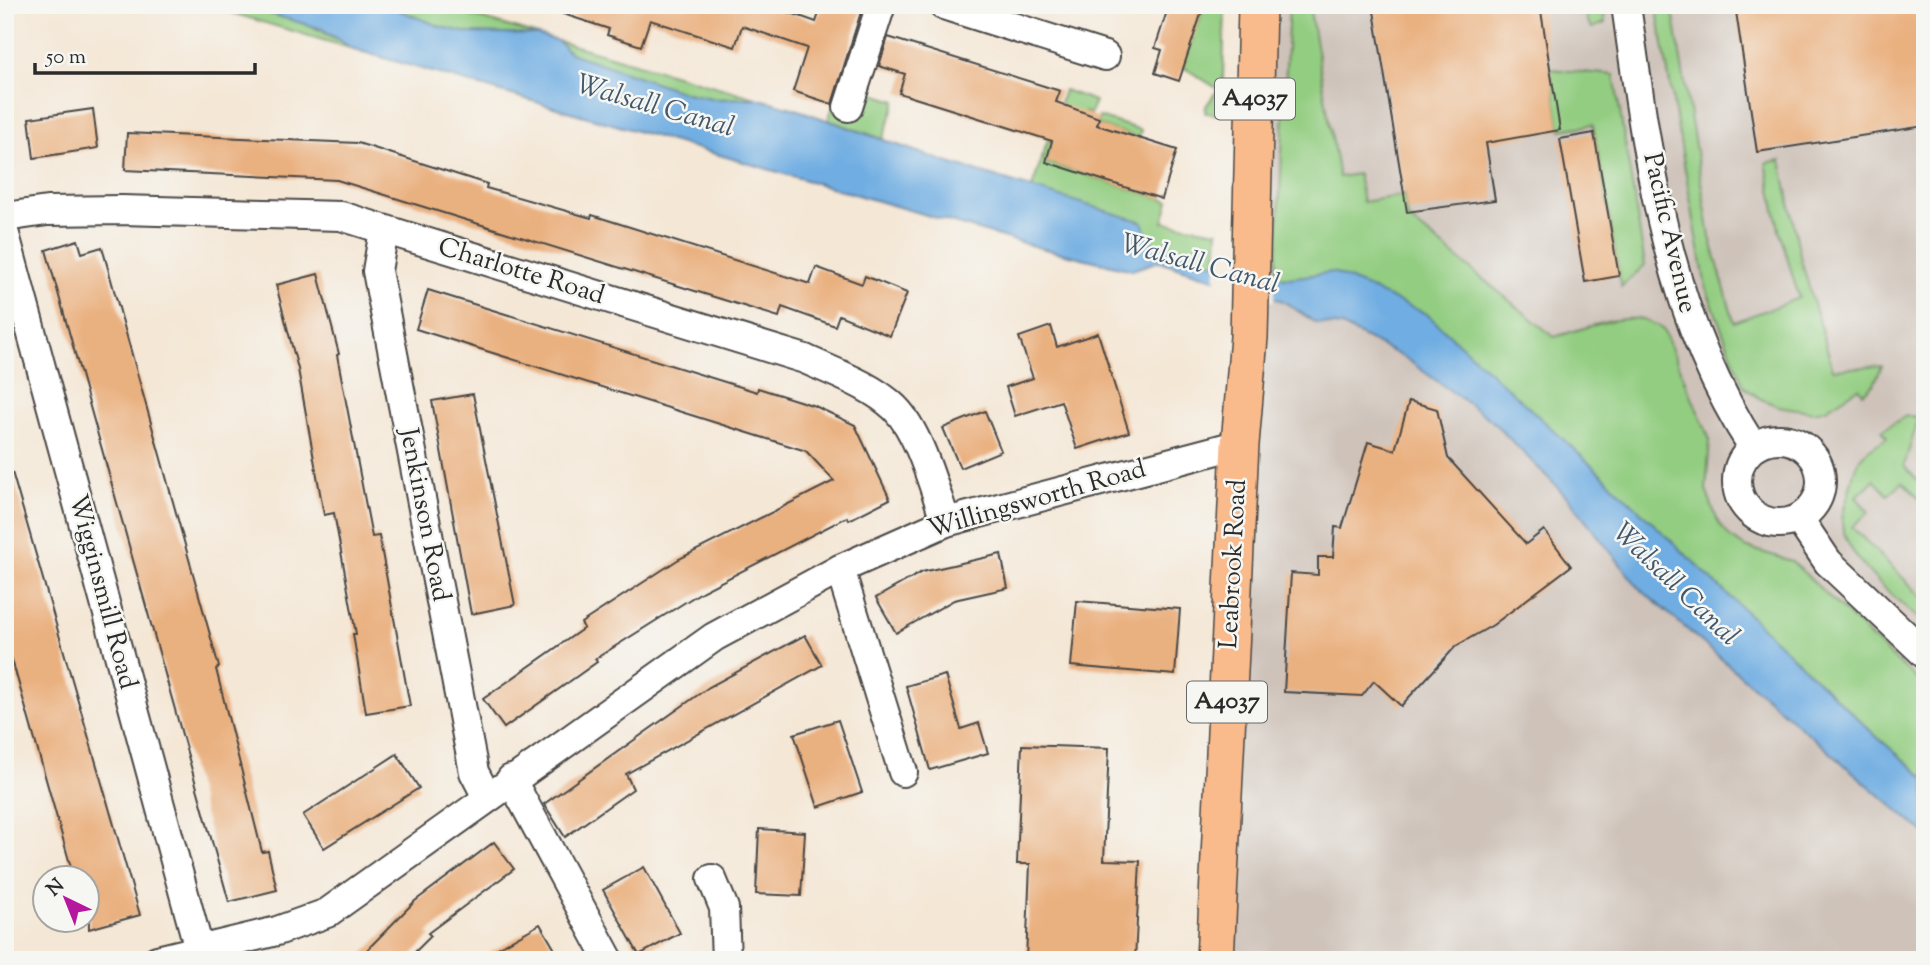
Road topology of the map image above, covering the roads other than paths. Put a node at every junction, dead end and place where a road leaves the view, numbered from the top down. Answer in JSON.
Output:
{"nodes":[{"id":1,"x":881,"y":5,"type":"edge"},
{"id":2,"x":943,"y":5,"type":"edge"},
{"id":3,"x":1257,"y":5,"type":"edge"},
{"id":4,"x":1626,"y":5,"type":"edge"},
{"id":5,"x":1019,"y":16,"type":"edge"},
{"id":6,"x":1105,"y":56,"type":"dead end"},
{"id":7,"x":848,"y":107,"type":"dead end"},
{"id":8,"x":5,"y":217,"type":"edge"},
{"id":9,"x":384,"y":230,"type":"junction"},
{"id":10,"x":5,"y":235,"type":"edge"},
{"id":11,"x":1240,"y":444,"type":"junction"},
{"id":12,"x":1753,"y":447,"type":"junction"},
{"id":13,"x":1799,"y":519,"type":"junction"},
{"id":14,"x":946,"y":522,"type":"junction"},
{"id":15,"x":840,"y":569,"type":"junction"},
{"id":16,"x":1925,"y":654,"type":"edge"},
{"id":17,"x":903,"y":772,"type":"dead end"},
{"id":18,"x":512,"y":779,"type":"junction"},
{"id":19,"x":487,"y":797,"type":"junction"},
{"id":20,"x":712,"y":879,"type":"dead end"},
{"id":21,"x":199,"y":948,"type":"junction"},
{"id":22,"x":157,"y":960,"type":"edge"},
{"id":23,"x":609,"y":960,"type":"edge"},
{"id":24,"x":726,"y":960,"type":"edge"},
{"id":25,"x":1215,"y":960,"type":"edge"}],
"edges":[{"from":1,"to":7,"type":"street"},
{"from":2,"to":5,"type":"street"},
{"from":3,"to":11,"type":"main road","name":"Leabrook Road","number":"A4037"},
{"from":4,"to":12,"type":"street","name":"Pacific Avenue"},
{"from":5,"to":6,"type":"street"},
{"from":8,"to":9,"type":"street","name":"Charlotte Road"},
{"from":9,"to":14,"type":"street","name":"Charlotte Road"},
{"from":9,"to":19,"type":"street","name":"Jenkinson Road"},
{"from":10,"to":21,"type":"street","name":"Wigginsmill Road"},
{"from":11,"to":14,"type":"street","name":"Willingsworth Road"},
{"from":11,"to":25,"type":"main road","name":"Leabrook Road","number":"A4037"},
{"from":12,"to":13,"type":"street"},
{"from":12,"to":13,"type":"street"},
{"from":13,"to":16,"type":"street"},
{"from":14,"to":15,"type":"street","name":"Willingsworth Road"},
{"from":15,"to":17,"type":"street"},
{"from":15,"to":18,"type":"street","name":"Willingsworth Road"},
{"from":18,"to":19,"type":"street","name":"Willingsworth Road"},
{"from":18,"to":23,"type":"street"},
{"from":19,"to":21,"type":"street","name":"Willingsworth Road"},
{"from":20,"to":24,"type":"street"},
{"from":21,"to":22,"type":"street","name":"Willingsworth Road"}]}
